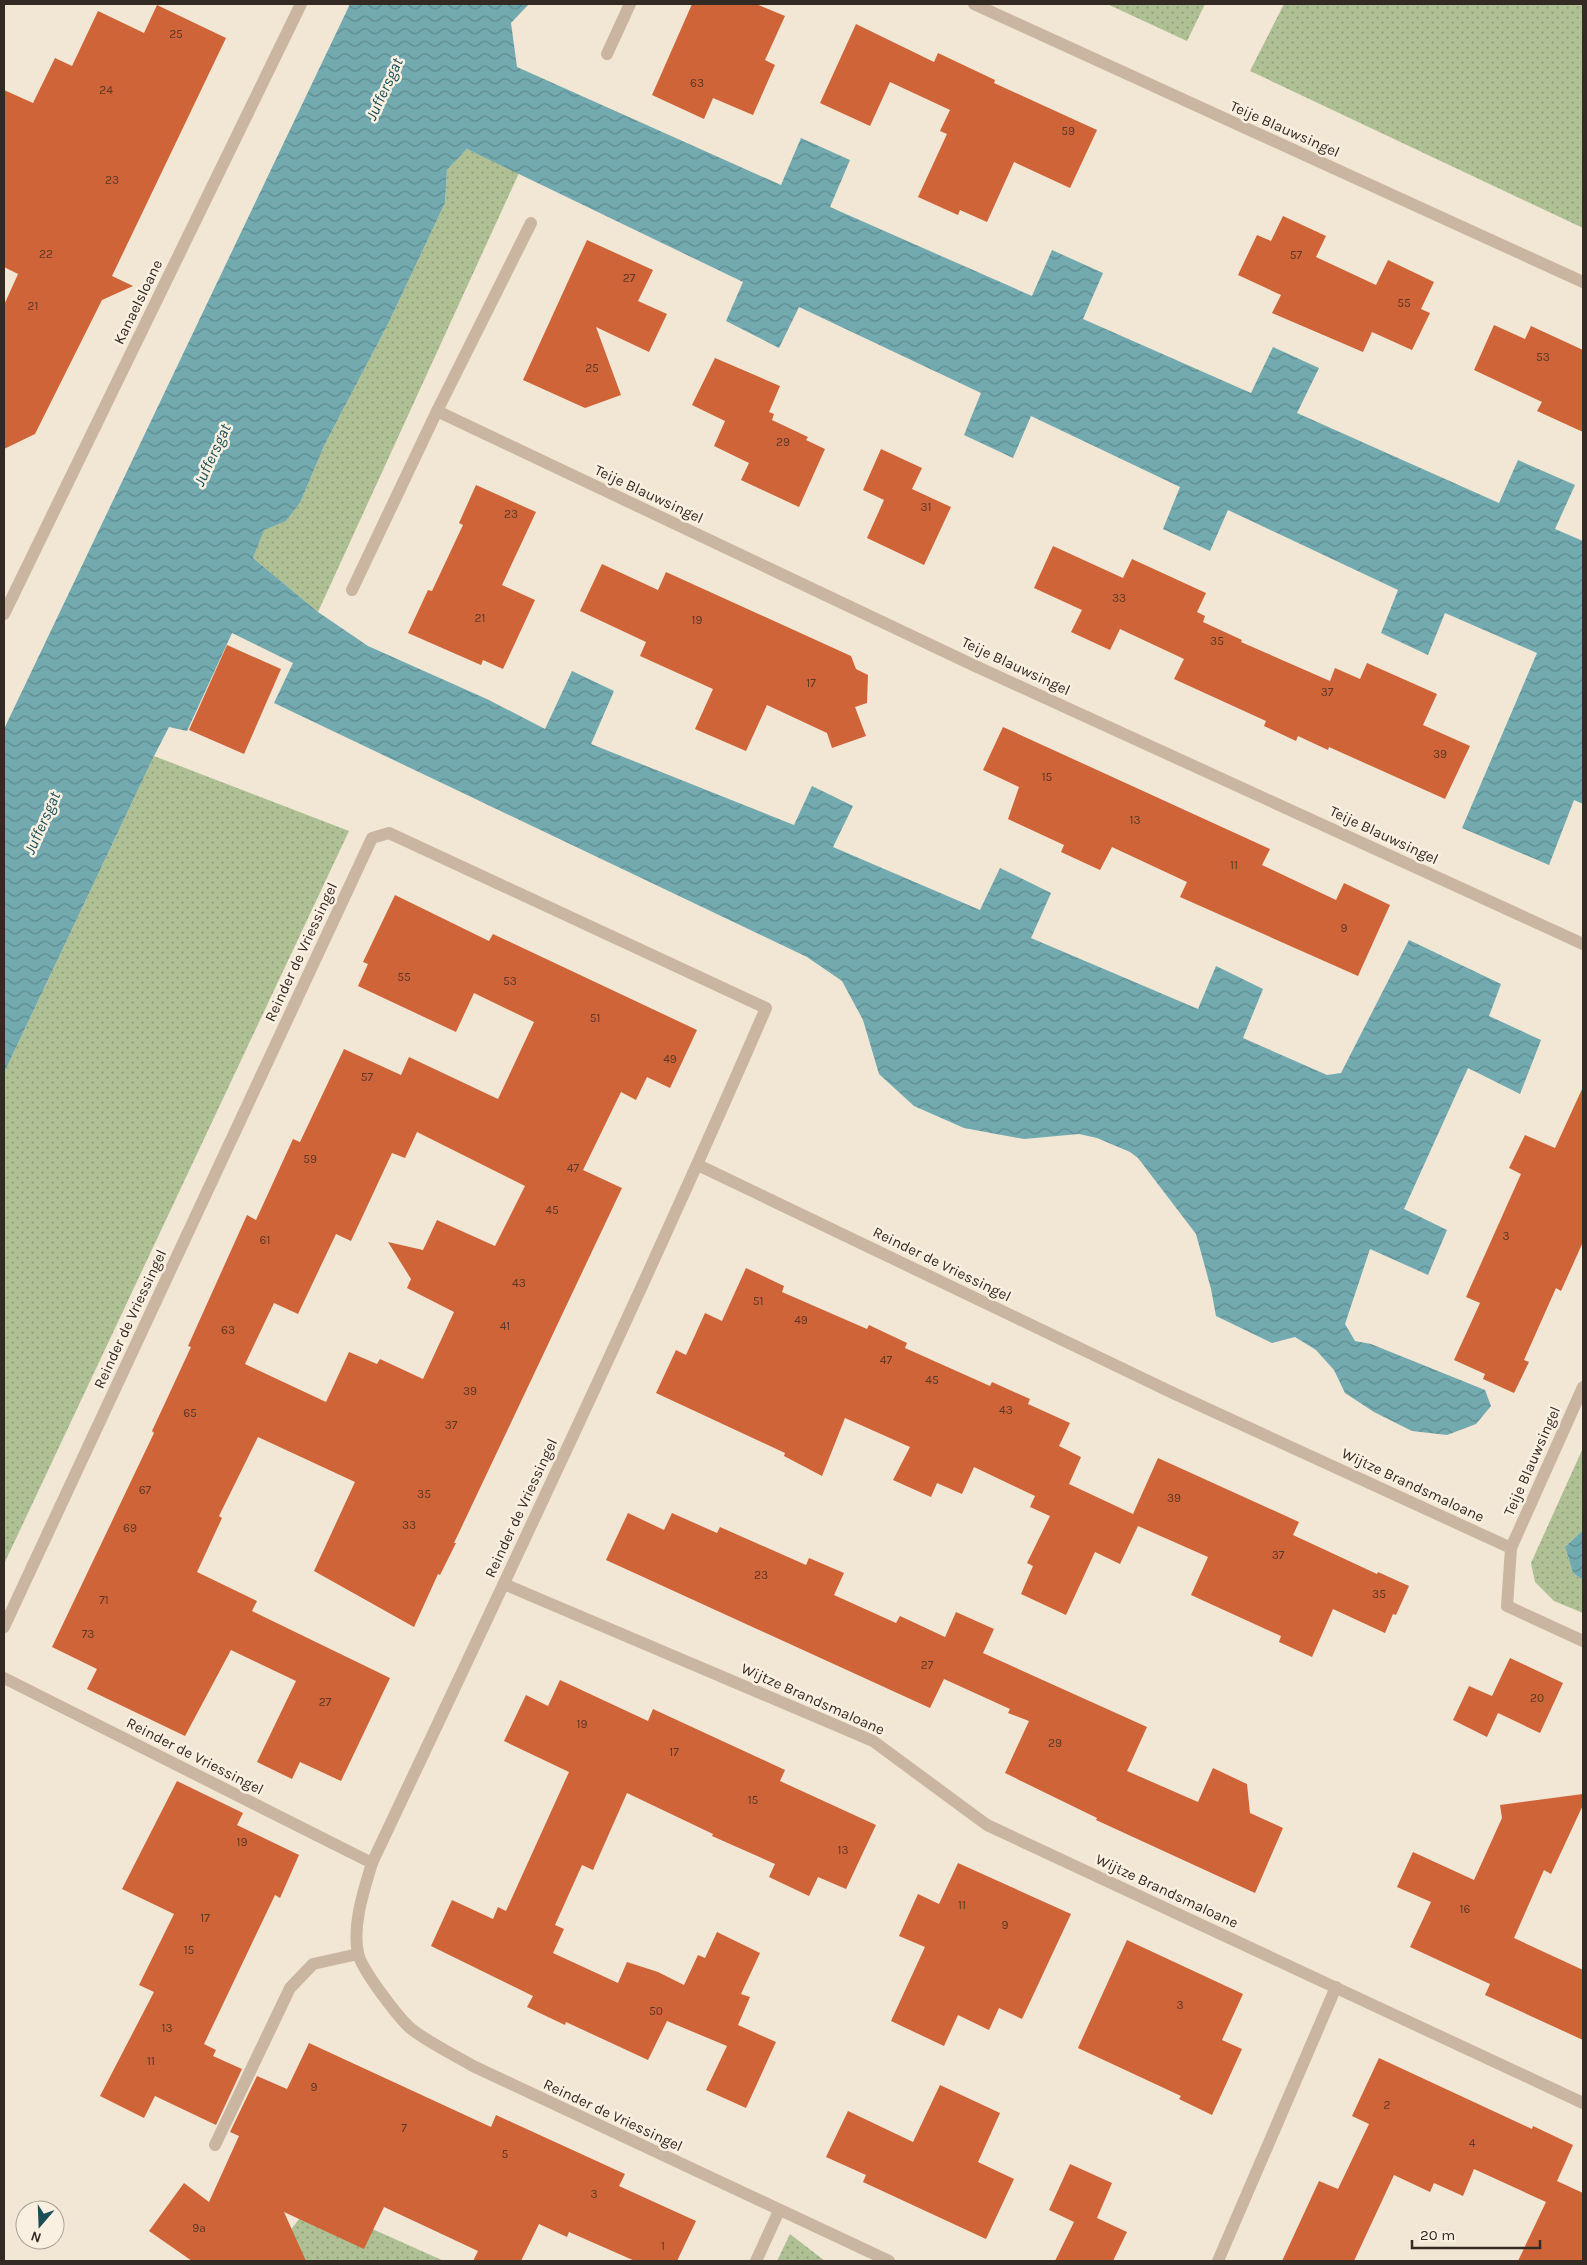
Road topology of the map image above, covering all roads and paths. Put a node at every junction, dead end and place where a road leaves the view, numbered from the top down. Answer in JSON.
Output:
{"nodes":[{"id":1,"x":301,"y":4,"type":"edge"},
{"id":2,"x":630,"y":4,"type":"edge"},
{"id":3,"x":974,"y":4,"type":"edge"},
{"id":4,"x":607,"y":54,"type":"dead end"},
{"id":5,"x":531,"y":223,"type":"dead end"},
{"id":6,"x":1583,"y":282,"type":"edge"},
{"id":7,"x":437,"y":411,"type":"junction"},
{"id":8,"x":352,"y":590,"type":"dead end"},
{"id":9,"x":5,"y":607,"type":"edge"},
{"id":10,"x":1583,"y":944,"type":"edge"},
{"id":11,"x":698,"y":1165,"type":"junction"},
{"id":12,"x":1583,"y":1387,"type":"edge"},
{"id":13,"x":1173,"y":1393,"type":"joint"},
{"id":14,"x":1511,"y":1548,"type":"junction"},
{"id":15,"x":504,"y":1584,"type":"junction"},
{"id":16,"x":4,"y":1627,"type":"edge"},
{"id":17,"x":1583,"y":1641,"type":"edge"},
{"id":18,"x":4,"y":1678,"type":"edge"},
{"id":19,"x":372,"y":1863,"type":"junction"},
{"id":20,"x":358,"y":1954,"type":"junction"},
{"id":21,"x":1336,"y":1987,"type":"junction"},
{"id":22,"x":1583,"y":2103,"type":"edge"},
{"id":23,"x":214,"y":2145,"type":"dead end"},
{"id":24,"x":779,"y":2211,"type":"junction"},
{"id":25,"x":756,"y":2261,"type":"edge"},
{"id":26,"x":889,"y":2261,"type":"edge"},
{"id":27,"x":1218,"y":2261,"type":"edge"}],
"edges":[{"from":1,"to":9,"type":"street","name":"Kanaelsloane"},
{"from":2,"to":4,"type":"street"},
{"from":3,"to":6,"type":"street","name":"Teije Blauwsingel"},
{"from":5,"to":7,"type":"street"},
{"from":7,"to":8,"type":"street"},
{"from":7,"to":10,"type":"street","name":"Teije Blauwsingel"},
{"from":11,"to":13,"type":"street","name":"Reinder de Vriessingel"},
{"from":11,"to":15,"type":"street","name":"Reinder de Vriessingel"},
{"from":11,"to":16,"type":"street","name":"Reinder de Vriessingel"},
{"from":12,"to":14,"type":"street","name":"Teije Blauwsingel"},
{"from":13,"to":14,"type":"street","name":"Wijtze Brandsmaloane"},
{"from":14,"to":17,"type":"street"},
{"from":15,"to":19,"type":"street","name":"Reinder de Vriessingel"},
{"from":15,"to":21,"type":"street","name":"Wijtze Brandsmaloane"},
{"from":18,"to":19,"type":"street","name":"Reinder de Vriessingel"},
{"from":19,"to":20,"type":"street","name":"Reinder de Vriessingel"},
{"from":20,"to":23,"type":"street"},
{"from":20,"to":24,"type":"street","name":"Reinder de Vriessingel"},
{"from":21,"to":22,"type":"street","name":"Wijtze Brandsmaloane"},
{"from":21,"to":27,"type":"street"},
{"from":24,"to":25,"type":"street"},
{"from":24,"to":26,"type":"street","name":"Reinder de Vriessingel"}]}
